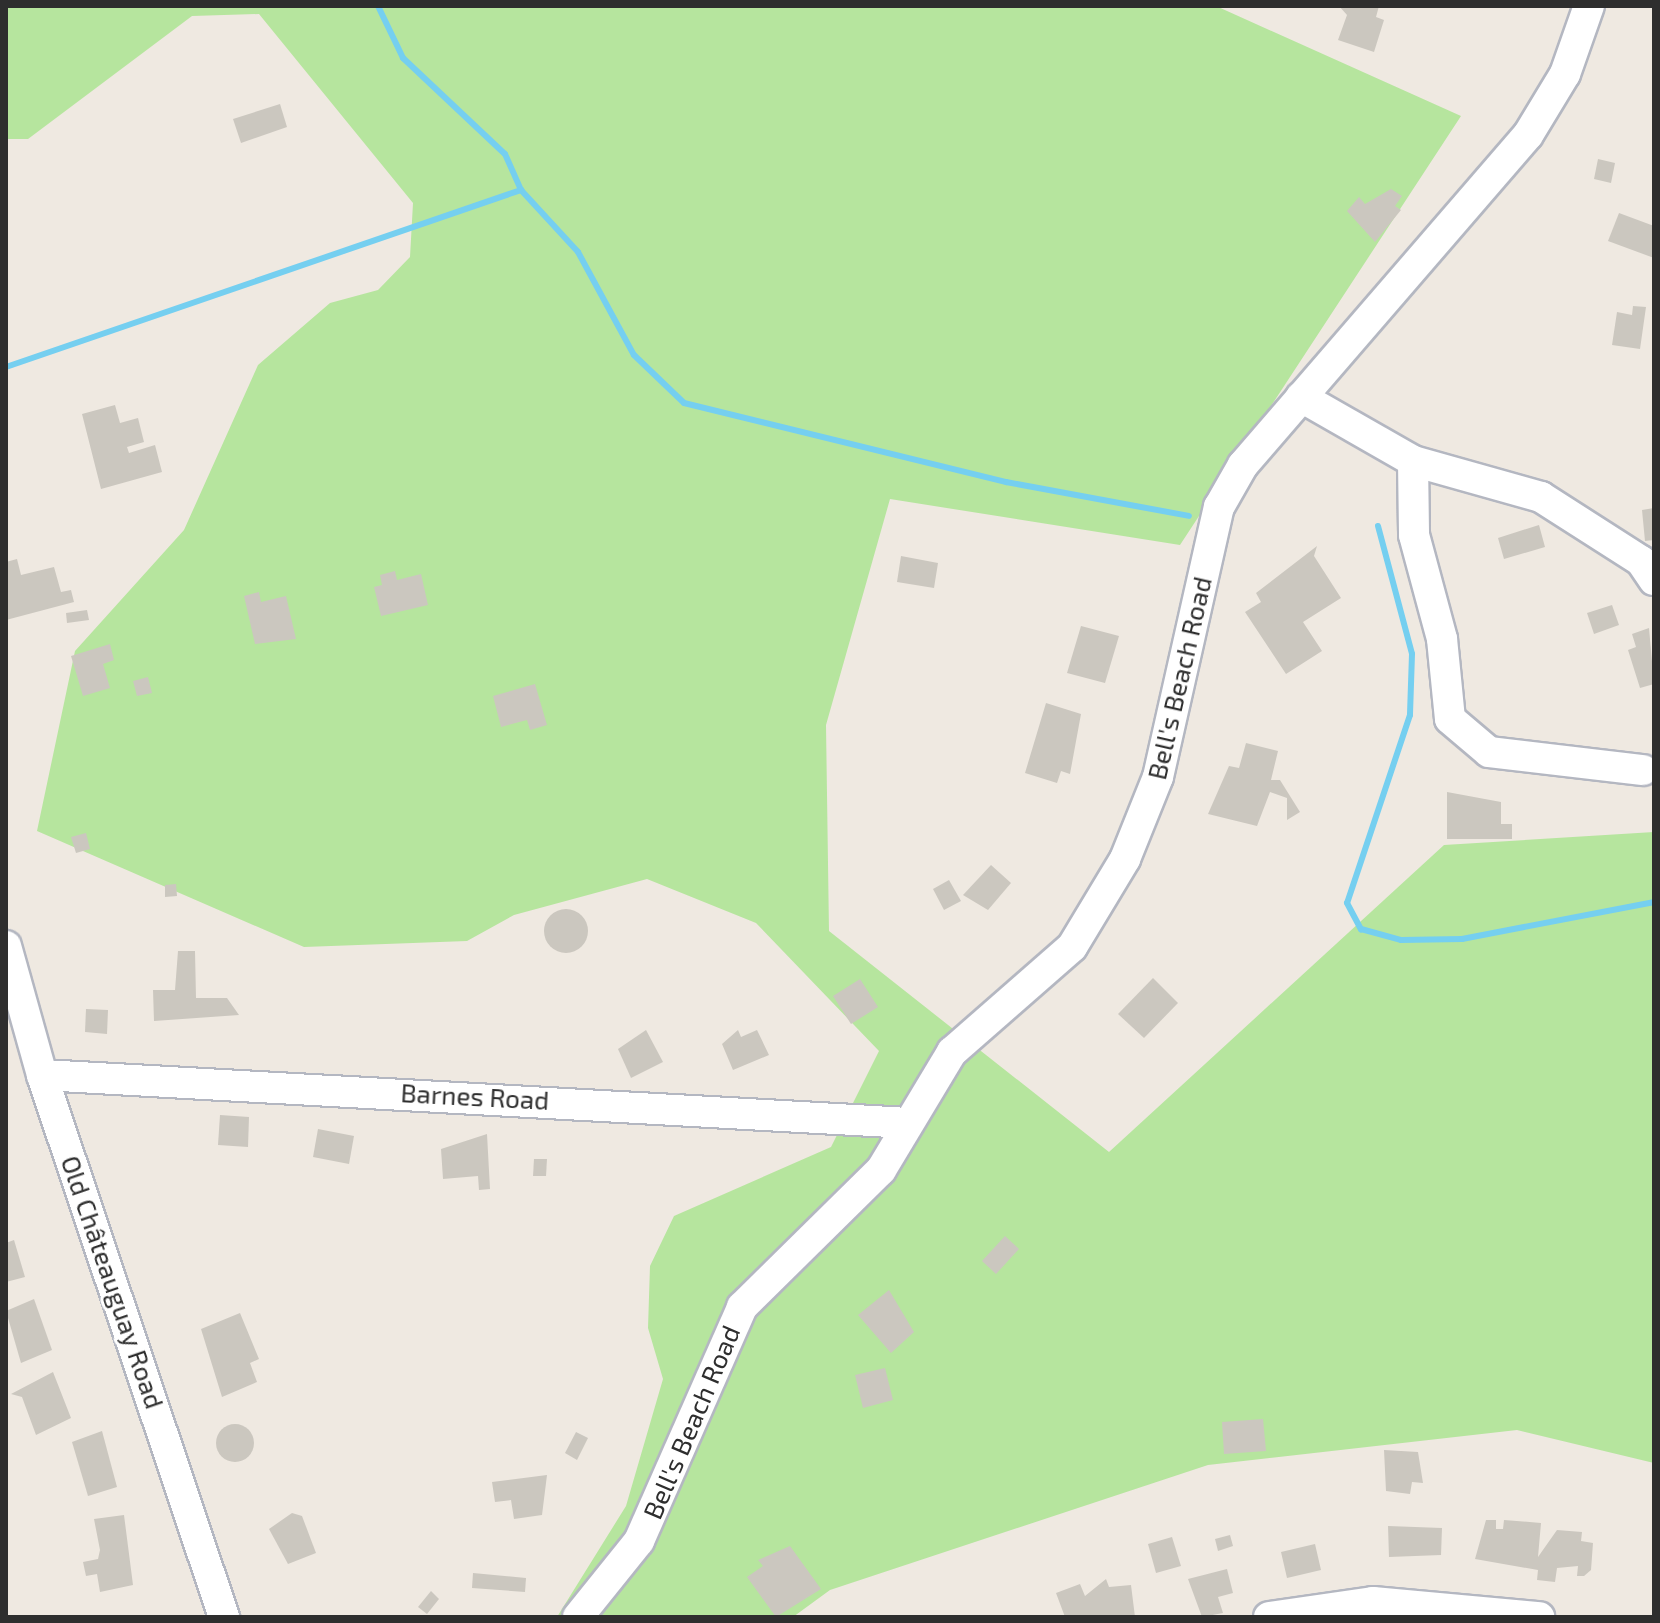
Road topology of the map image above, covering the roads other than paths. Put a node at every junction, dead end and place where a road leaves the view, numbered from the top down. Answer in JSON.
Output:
{"nodes":[{"id":1,"x":1589,"y":6,"type":"edge"},
{"id":2,"x":1301,"y":397,"type":"junction"},
{"id":3,"x":1413,"y":461,"type":"junction"},
{"id":4,"x":1654,"y":580,"type":"edge"},
{"id":5,"x":1643,"y":770,"type":"dead end"},
{"id":6,"x":6,"y":946,"type":"edge"},
{"id":7,"x":42,"y":1075,"type":"junction"},
{"id":8,"x":908,"y":1123,"type":"junction"},
{"id":9,"x":224,"y":1617,"type":"edge"},
{"id":10,"x":578,"y":1617,"type":"edge"},
{"id":11,"x":1269,"y":1617,"type":"edge"},
{"id":12,"x":1539,"y":1617,"type":"edge"}],
"edges":[{"from":1,"to":2,"type":"street","name":"Bell's Beach Road"},
{"from":2,"to":3,"type":"street"},
{"from":2,"to":8,"type":"street","name":"Bell's Beach Road"},
{"from":3,"to":4,"type":"street"},
{"from":3,"to":5,"type":"street"},
{"from":6,"to":7,"type":"street","name":"Old Châteauguay Road"},
{"from":7,"to":8,"type":"street","name":"Barnes Road"},
{"from":7,"to":9,"type":"street","name":"Old Châteauguay Road"},
{"from":8,"to":10,"type":"street","name":"Bell's Beach Road"},
{"from":11,"to":12,"type":"street"}]}
